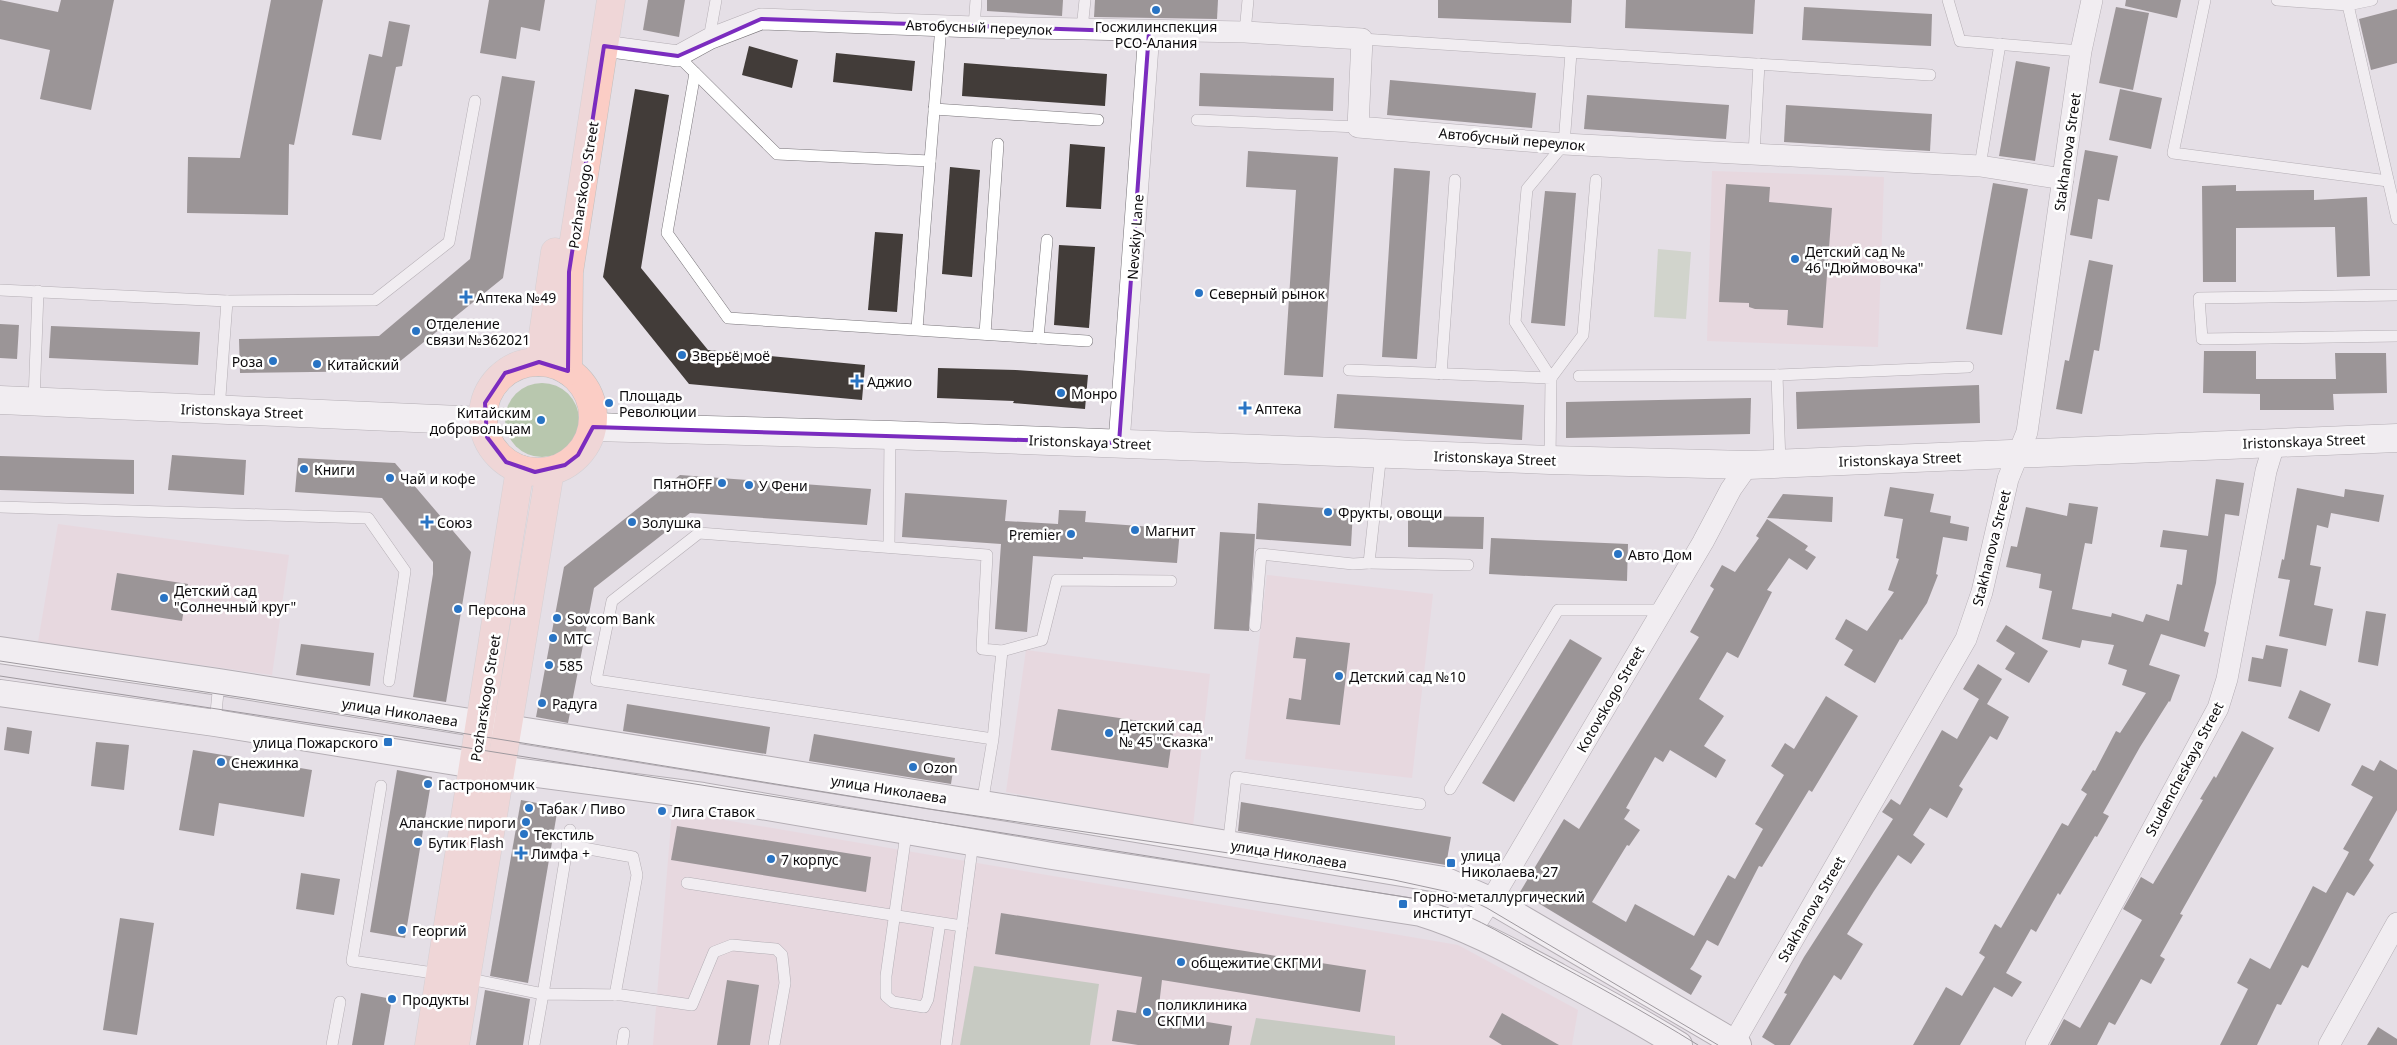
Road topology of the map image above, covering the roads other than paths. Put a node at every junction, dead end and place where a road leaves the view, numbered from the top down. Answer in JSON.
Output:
{"nodes":[{"id":1,"x":592,"y":0,"type":"edge"},
{"id":2,"x":612,"y":0,"type":"edge"},
{"id":3,"x":716,"y":0,"type":"edge"},
{"id":4,"x":976,"y":0,"type":"edge"},
{"id":5,"x":1085,"y":0,"type":"edge"},
{"id":6,"x":1248,"y":0,"type":"edge"},
{"id":7,"x":1948,"y":0,"type":"edge"},
{"id":8,"x":2092,"y":0,"type":"edge"},
{"id":9,"x":2205,"y":0,"type":"edge"},
{"id":10,"x":2276,"y":0,"type":"edge"},
{"id":11,"x":2372,"y":0,"type":"edge"},
{"id":12,"x":2348,"y":5,"type":"junction"},
{"id":13,"x":941,"y":26,"type":"junction"},
{"id":14,"x":974,"y":28,"type":"junction"},
{"id":15,"x":1082,"y":29,"type":"junction"},
{"id":16,"x":1149,"y":32,"type":"junction"},
{"id":17,"x":1245,"y":32,"type":"junction"},
{"id":18,"x":1362,"y":39,"type":"junction"},
{"id":19,"x":709,"y":40,"type":"junction"},
{"id":20,"x":2000,"y":44,"type":"junction"},
{"id":21,"x":604,"y":46,"type":"junction"},
{"id":22,"x":2081,"y":51,"type":"junction"},
{"id":23,"x":1570,"y":53,"type":"junction"},
{"id":24,"x":678,"y":56,"type":"junction"},
{"id":25,"x":1759,"y":64,"type":"junction"},
{"id":26,"x":695,"y":73,"type":"junction"},
{"id":27,"x":1930,"y":75,"type":"dead end"},
{"id":28,"x":475,"y":101,"type":"dead end"},
{"id":29,"x":934,"y":109,"type":"junction"},
{"id":30,"x":1098,"y":120,"type":"dead end"},
{"id":31,"x":1197,"y":120,"type":"dead end"},
{"id":32,"x":1358,"y":127,"type":"junction"},
{"id":33,"x":998,"y":144,"type":"dead end"},
{"id":34,"x":1564,"y":144,"type":"junction"},
{"id":35,"x":1754,"y":154,"type":"junction"},
{"id":36,"x":930,"y":161,"type":"junction"},
{"id":37,"x":1980,"y":166,"type":"junction"},
{"id":38,"x":2063,"y":179,"type":"junction"},
{"id":39,"x":1455,"y":180,"type":"dead end"},
{"id":40,"x":1596,"y":180,"type":"dead end"},
{"id":41,"x":2388,"y":181,"type":"junction"},
{"id":42,"x":2397,"y":219,"type":"edge"},
{"id":43,"x":1047,"y":240,"type":"dead end"},
{"id":44,"x":0,"y":290,"type":"edge"},
{"id":45,"x":38,"y":292,"type":"junction"},
{"id":46,"x":2397,"y":295,"type":"edge"},
{"id":47,"x":227,"y":301,"type":"junction"},
{"id":48,"x":917,"y":329,"type":"junction"},
{"id":49,"x":985,"y":334,"type":"junction"},
{"id":50,"x":2397,"y":336,"type":"edge"},
{"id":51,"x":1038,"y":338,"type":"junction"},
{"id":52,"x":1088,"y":341,"type":"dead end"},
{"id":53,"x":539,"y":362,"type":"junction"},
{"id":54,"x":1968,"y":368,"type":"dead end"},
{"id":55,"x":568,"y":370,"type":"junction"},
{"id":56,"x":1349,"y":370,"type":"dead end"},
{"id":57,"x":1441,"y":374,"type":"junction"},
{"id":58,"x":1777,"y":374,"type":"junction"},
{"id":59,"x":1579,"y":376,"type":"dead end"},
{"id":60,"x":1551,"y":378,"type":"junction"},
{"id":61,"x":0,"y":400,"type":"edge"},
{"id":62,"x":34,"y":402,"type":"junction"},
{"id":63,"x":218,"y":410,"type":"junction"},
{"id":64,"x":484,"y":421,"type":"junction"},
{"id":65,"x":592,"y":427,"type":"junction"},
{"id":66,"x":890,"y":435,"type":"junction"},
{"id":67,"x":2397,"y":438,"type":"edge"},
{"id":68,"x":2275,"y":441,"type":"junction"},
{"id":69,"x":1119,"y":443,"type":"junction"},
{"id":70,"x":1381,"y":453,"type":"junction"},
{"id":71,"x":2019,"y":454,"type":"junction"},
{"id":72,"x":1550,"y":460,"type":"junction"},
{"id":73,"x":1780,"y":464,"type":"junction"},
{"id":74,"x":1748,"y":465,"type":"junction"},
{"id":75,"x":520,"y":469,"type":"junction"},
{"id":76,"x":550,"y":471,"type":"junction"},
{"id":77,"x":0,"y":507,"type":"edge"},
{"id":78,"x":889,"y":548,"type":"junction"},
{"id":79,"x":1369,"y":563,"type":"junction"},
{"id":80,"x":1468,"y":565,"type":"dead end"},
{"id":81,"x":1171,"y":581,"type":"dead end"},
{"id":82,"x":1663,"y":610,"type":"junction"},
{"id":83,"x":1255,"y":626,"type":"dead end"},
{"id":84,"x":0,"y":650,"type":"edge"},
{"id":85,"x":1002,"y":651,"type":"junction"},
{"id":86,"x":389,"y":681,"type":"dead end"},
{"id":87,"x":219,"y":682,"type":"junction"},
{"id":88,"x":0,"y":693,"type":"edge"},
{"id":89,"x":215,"y":723,"type":"junction"},
{"id":90,"x":494,"y":726,"type":"junction"},
{"id":91,"x":993,"y":739,"type":"junction"},
{"id":92,"x":487,"y":767,"type":"junction"},
{"id":93,"x":381,"y":786,"type":"dead end"},
{"id":94,"x":1450,"y":789,"type":"dead end"},
{"id":95,"x":982,"y":804,"type":"junction"},
{"id":96,"x":1420,"y":804,"type":"dead end"},
{"id":97,"x":570,"y":830,"type":"dead end"},
{"id":98,"x":905,"y":841,"type":"dead end"},
{"id":99,"x":973,"y":842,"type":"junction"},
{"id":100,"x":1225,"y":843,"type":"junction"},
{"id":101,"x":567,"y":845,"type":"junction"},
{"id":102,"x":687,"y":882,"type":"dead end"},
{"id":103,"x":1492,"y":901,"type":"junction"},
{"id":104,"x":894,"y":916,"type":"junction"},
{"id":105,"x":2397,"y":922,"type":"edge"},
{"id":106,"x":940,"y":923,"type":"junction"},
{"id":107,"x":962,"y":926,"type":"junction"},
{"id":108,"x":1470,"y":932,"type":"junction"},
{"id":109,"x":453,"y":976,"type":"junction"},
{"id":110,"x":543,"y":994,"type":"junction"},
{"id":111,"x":615,"y":994,"type":"junction"},
{"id":112,"x":340,"y":1002,"type":"dead end"},
{"id":113,"x":1736,"y":1044,"type":"edge"},
{"id":114,"x":332,"y":1045,"type":"edge"},
{"id":115,"x":429,"y":1045,"type":"edge"},
{"id":116,"x":455,"y":1045,"type":"edge"},
{"id":117,"x":534,"y":1045,"type":"edge"},
{"id":118,"x":774,"y":1045,"type":"edge"},
{"id":119,"x":946,"y":1045,"type":"edge"},
{"id":120,"x":1679,"y":1045,"type":"edge"},
{"id":121,"x":2036,"y":1045,"type":"edge"},
{"id":122,"x":2329,"y":1045,"type":"edge"}],
"edges":[{"from":1,"to":53,"type":"main road","name":"Pozharskogo Street"},
{"from":2,"to":21,"type":"main road","name":"Pozharskogo Street"},
{"from":3,"to":19,"type":"lane"},
{"from":4,"to":14,"type":"lane"},
{"from":5,"to":15,"type":"lane"},
{"from":6,"to":17,"type":"lane"},
{"from":7,"to":20,"type":"lane"},
{"from":8,"to":22,"type":"street","name":"Stakhanova Street"},
{"from":9,"to":41,"type":"lane"},
{"from":10,"to":12,"type":"lane"},
{"from":11,"to":12,"type":"lane"},
{"from":12,"to":41,"type":"lane"},
{"from":13,"to":14,"type":"street","name":"Автобусный переулок"},
{"from":13,"to":19,"type":"street","name":"Автобусный переулок"},
{"from":13,"to":29,"type":"lane"},
{"from":14,"to":15,"type":"street","name":"Автобусный переулок"},
{"from":15,"to":16,"type":"street","name":"Автобусный переулок"},
{"from":16,"to":17,"type":"street","name":"Автобусный переулок"},
{"from":16,"to":69,"type":"street","name":"Nevskiy Lane"},
{"from":17,"to":18,"type":"street","name":"Автобусный переулок"},
{"from":18,"to":23,"type":"lane","name":"Автобусный переулок"},
{"from":18,"to":32,"type":"street"},
{"from":19,"to":24,"type":"street","name":"Автобусный переулок"},
{"from":20,"to":22,"type":"lane"},
{"from":20,"to":37,"type":"lane"},
{"from":21,"to":24,"type":"street"},
{"from":21,"to":55,"type":"main road","name":"Pozharskogo Street"},
{"from":22,"to":38,"type":"street","name":"Stakhanova Street"},
{"from":23,"to":25,"type":"lane","name":"Автобусный переулок"},
{"from":23,"to":34,"type":"lane"},
{"from":24,"to":26,"type":"lane"},
{"from":25,"to":27,"type":"lane","name":"Автобусный переулок"},
{"from":25,"to":35,"type":"lane"},
{"from":26,"to":36,"type":"lane"},
{"from":26,"to":48,"type":"lane"},
{"from":28,"to":47,"type":"lane"},
{"from":29,"to":30,"type":"lane"},
{"from":29,"to":36,"type":"lane"},
{"from":31,"to":32,"type":"lane"},
{"from":32,"to":34,"type":"street","name":"Автобусный переулок"},
{"from":33,"to":49,"type":"lane"},
{"from":34,"to":35,"type":"street","name":"Автобусный переулок"},
{"from":34,"to":60,"type":"lane"},
{"from":35,"to":37,"type":"street","name":"Автобусный переулок"},
{"from":36,"to":48,"type":"lane"},
{"from":37,"to":38,"type":"street","name":"Автобусный переулок"},
{"from":38,"to":71,"type":"street","name":"Stakhanova Street"},
{"from":39,"to":57,"type":"lane"},
{"from":40,"to":60,"type":"lane"},
{"from":41,"to":42,"type":"lane"},
{"from":43,"to":51,"type":"lane"},
{"from":44,"to":45,"type":"lane"},
{"from":45,"to":47,"type":"lane"},
{"from":45,"to":62,"type":"lane"},
{"from":46,"to":50,"type":"lane"},
{"from":47,"to":63,"type":"lane"},
{"from":48,"to":49,"type":"lane"},
{"from":49,"to":51,"type":"lane"},
{"from":51,"to":52,"type":"lane"},
{"from":53,"to":55,"type":"main road"},
{"from":53,"to":64,"type":"main road"},
{"from":54,"to":58,"type":"lane"},
{"from":55,"to":65,"type":"main road"},
{"from":56,"to":57,"type":"lane"},
{"from":57,"to":60,"type":"lane"},
{"from":58,"to":59,"type":"lane"},
{"from":58,"to":73,"type":"lane"},
{"from":60,"to":72,"type":"lane"},
{"from":61,"to":62,"type":"main road","name":"Iristonskaya Street"},
{"from":62,"to":63,"type":"main road","name":"Iristonskaya Street"},
{"from":63,"to":64,"type":"main road","name":"Iristonskaya Street"},
{"from":64,"to":75,"type":"main road"},
{"from":65,"to":66,"type":"main road","name":"Iristonskaya Street"},
{"from":65,"to":76,"type":"main road"},
{"from":66,"to":69,"type":"main road","name":"Iristonskaya Street"},
{"from":66,"to":78,"type":"lane"},
{"from":67,"to":68,"type":"main road","name":"Iristonskaya Street"},
{"from":68,"to":71,"type":"main road","name":"Iristonskaya Street"},
{"from":68,"to":121,"type":"street","name":"Studencheskaya Street"},
{"from":69,"to":70,"type":"main road","name":"Iristonskaya Street"},
{"from":70,"to":72,"type":"main road","name":"Iristonskaya Street"},
{"from":70,"to":79,"type":"lane"},
{"from":71,"to":73,"type":"main road","name":"Iristonskaya Street"},
{"from":71,"to":113,"type":"street","name":"Stakhanova Street"},
{"from":72,"to":74,"type":"main road","name":"Iristonskaya Street"},
{"from":73,"to":74,"type":"main road","name":"Iristonskaya Street"},
{"from":74,"to":82,"type":"street","name":"Kotovskogo Street"},
{"from":75,"to":76,"type":"main road"},
{"from":75,"to":90,"type":"main road","name":"Pozharskogo Street"},
{"from":76,"to":90,"type":"main road","name":"Pozharskogo Street"},
{"from":77,"to":86,"type":"lane"},
{"from":78,"to":85,"type":"lane"},
{"from":78,"to":91,"type":"lane"},
{"from":79,"to":80,"type":"lane"},
{"from":79,"to":83,"type":"lane"},
{"from":81,"to":85,"type":"lane"},
{"from":82,"to":94,"type":"lane"},
{"from":82,"to":103,"type":"street","name":"Kotovskogo Street"},
{"from":84,"to":87,"type":"street","name":"улица Николаева"},
{"from":85,"to":91,"type":"lane"},
{"from":87,"to":89,"type":"lane"},
{"from":87,"to":90,"type":"street","name":"улица Николаева"},
{"from":88,"to":89,"type":"street"},
{"from":89,"to":92,"type":"street"},
{"from":90,"to":92,"type":"main road","name":"Pozharskogo Street"},
{"from":90,"to":95,"type":"street","name":"улица Николаева"},
{"from":91,"to":95,"type":"lane"},
{"from":92,"to":99,"type":"street"},
{"from":92,"to":109,"type":"main road","name":"Pozharskogo Street"},
{"from":93,"to":109,"type":"lane"},
{"from":95,"to":100,"type":"street","name":"улица Николаева"},
{"from":96,"to":100,"type":"lane"},
{"from":97,"to":101,"type":"lane"},
{"from":98,"to":104,"type":"lane"},
{"from":99,"to":107,"type":"lane"},
{"from":99,"to":108,"type":"street"},
{"from":100,"to":103,"type":"street","name":"улица Николаева"},
{"from":101,"to":110,"type":"lane"},
{"from":101,"to":111,"type":"lane"},
{"from":102,"to":104,"type":"lane"},
{"from":103,"to":108,"type":"street","name":"Kotovskogo Street"},
{"from":103,"to":113,"type":"street","name":"улица Николаева"},
{"from":104,"to":106,"type":"lane"},
{"from":104,"to":106,"type":"lane"},
{"from":105,"to":122,"type":"street"},
{"from":106,"to":107,"type":"lane"},
{"from":107,"to":119,"type":"lane"},
{"from":108,"to":120,"type":"street"},
{"from":109,"to":110,"type":"lane"},
{"from":109,"to":115,"type":"main road","name":"Pozharskogo Street"},
{"from":109,"to":116,"type":"main road","name":"Pozharskogo Street"},
{"from":110,"to":111,"type":"lane"},
{"from":110,"to":117,"type":"lane"},
{"from":111,"to":118,"type":"lane"},
{"from":112,"to":114,"type":"lane"}]}
